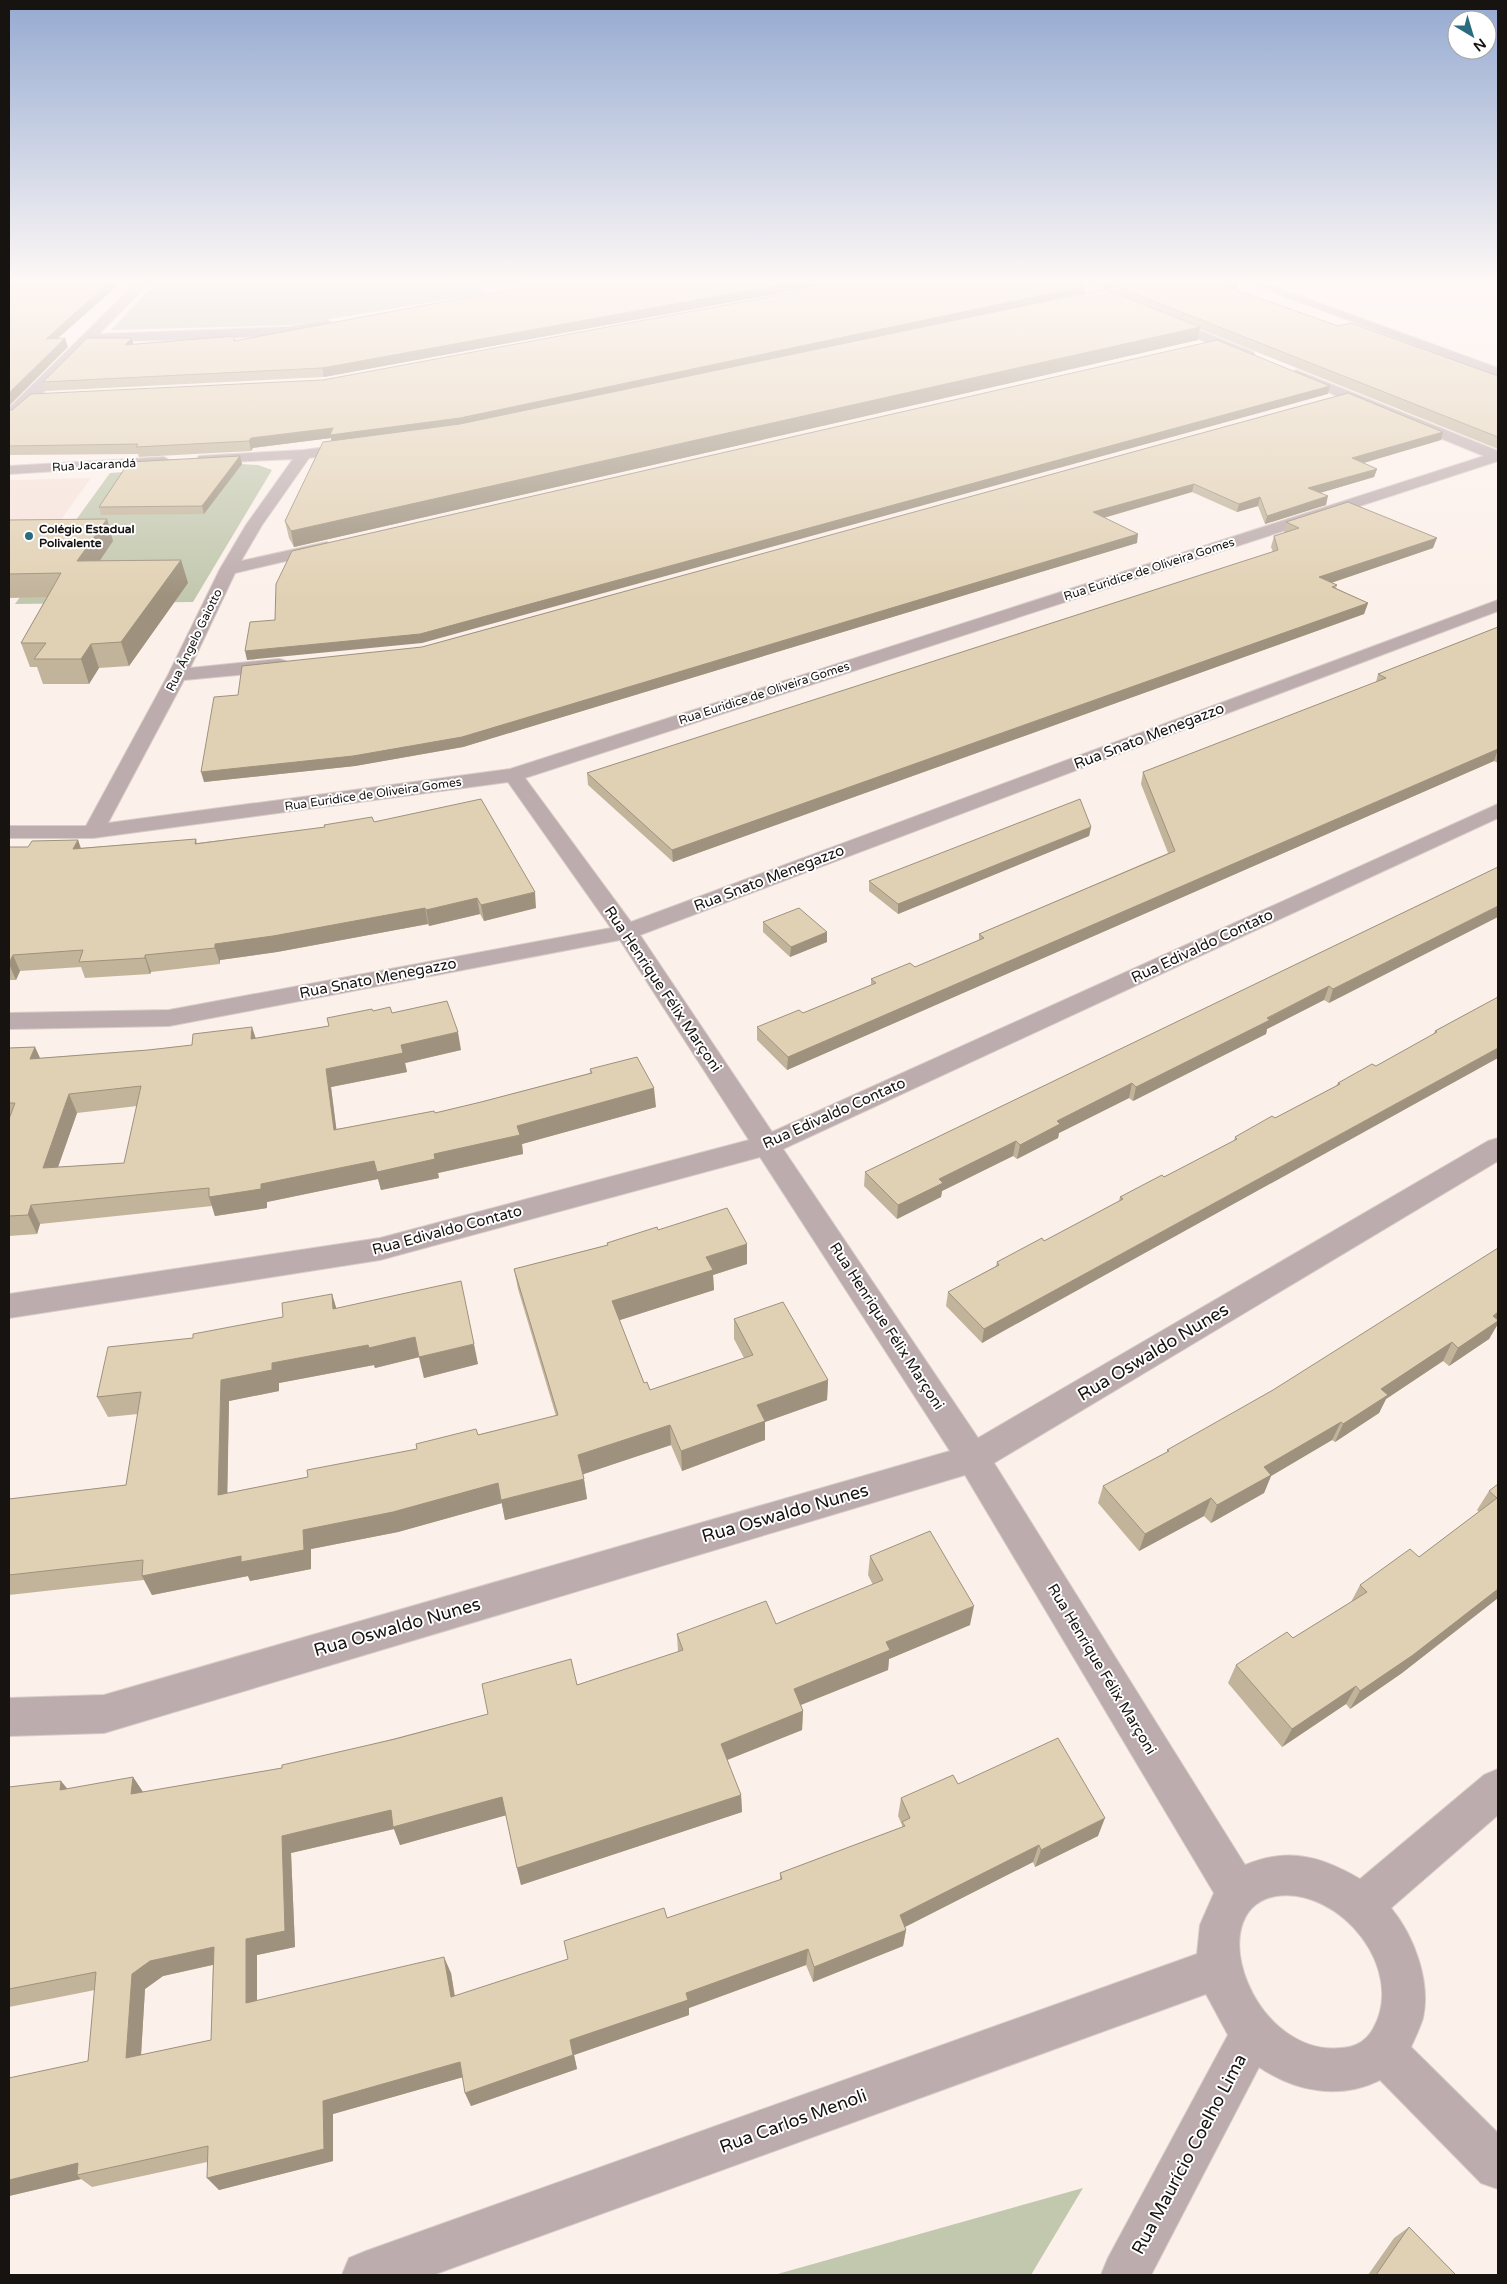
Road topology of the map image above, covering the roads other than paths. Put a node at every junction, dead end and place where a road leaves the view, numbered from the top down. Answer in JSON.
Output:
{"nodes":[{"id":1,"x":41,"y":386,"type":"edge"},
{"id":2,"x":1324,"y":386,"type":"edge"},
{"id":3,"x":1347,"y":395,"type":"junction"},
{"id":4,"x":48,"y":397,"type":"edge"},
{"id":5,"x":29,"y":398,"type":"junction"},
{"id":6,"x":1318,"y":403,"type":"edge"},
{"id":7,"x":9,"y":415,"type":"edge"},
{"id":8,"x":373,"y":444,"type":"edge"},
{"id":9,"x":304,"y":454,"type":"junction"},
{"id":10,"x":1498,"y":456,"type":"edge"},
{"id":11,"x":9,"y":470,"type":"edge"},
{"id":12,"x":344,"y":543,"type":"edge"},
{"id":13,"x":228,"y":570,"type":"junction"},
{"id":14,"x":1498,"y":605,"type":"edge"},
{"id":15,"x":295,"y":663,"type":"edge"},
{"id":16,"x":177,"y":675,"type":"junction"},
{"id":17,"x":512,"y":775,"type":"junction"},
{"id":18,"x":1498,"y":810,"type":"edge"},
{"id":19,"x":9,"y":832,"type":"edge"},
{"id":20,"x":94,"y":832,"type":"junction"},
{"id":21,"x":626,"y":932,"type":"junction"},
{"id":22,"x":9,"y":1021,"type":"edge"},
{"id":23,"x":766,"y":1145,"type":"junction"},
{"id":24,"x":1498,"y":1148,"type":"edge"},
{"id":25,"x":9,"y":1306,"type":"edge"},
{"id":26,"x":973,"y":1458,"type":"junction"},
{"id":27,"x":9,"y":1717,"type":"edge"},
{"id":28,"x":1498,"y":1789,"type":"edge"},
{"id":29,"x":1238,"y":1893,"type":"junction"},
{"id":30,"x":1361,"y":1906,"type":"junction"},
{"id":31,"x":1219,"y":1968,"type":"junction"},
{"id":32,"x":1253,"y":2033,"type":"junction"},
{"id":33,"x":1384,"y":2052,"type":"junction"},
{"id":34,"x":1498,"y":2166,"type":"edge"},
{"id":35,"x":366,"y":2275,"type":"edge"},
{"id":36,"x":1125,"y":2275,"type":"edge"}],
"edges":[{"from":1,"to":5,"type":"street"},
{"from":2,"to":3,"type":"street"},
{"from":3,"to":6,"type":"street"},
{"from":3,"to":10,"type":"street"},
{"from":4,"to":5,"type":"street"},
{"from":5,"to":7,"type":"street"},
{"from":8,"to":9,"type":"street","name":"Rua Jacarandá"},
{"from":9,"to":11,"type":"street","name":"Rua Jacarandá"},
{"from":9,"to":13,"type":"street","name":"Rua Ângelo Gaiotto"},
{"from":10,"to":17,"type":"street","name":"Rua Euridice de Oliveira Gomes"},
{"from":12,"to":13,"type":"street"},
{"from":13,"to":16,"type":"street","name":"Rua Ângelo Gaiotto"},
{"from":14,"to":21,"type":"street","name":"Rua Snato Menegazzo"},
{"from":15,"to":16,"type":"street"},
{"from":16,"to":20,"type":"street","name":"Rua Ângelo Gaiotto"},
{"from":17,"to":20,"type":"street","name":"Rua Euridice de Oliveira Gomes"},
{"from":17,"to":21,"type":"street","name":"Rua Henrique Félix Marçoni"},
{"from":18,"to":23,"type":"street","name":"Rua Edivaldo Contato"},
{"from":19,"to":20,"type":"street","name":"Rua Euridice de Oliveira Gomes"},
{"from":21,"to":22,"type":"street","name":"Rua Snato Menegazzo"},
{"from":21,"to":23,"type":"street","name":"Rua Henrique Félix Marçoni"},
{"from":23,"to":25,"type":"street","name":"Rua Edivaldo Contato"},
{"from":23,"to":26,"type":"street","name":"Rua Henrique Félix Marçoni"},
{"from":24,"to":26,"type":"street","name":"Rua Oswaldo Nunes"},
{"from":26,"to":27,"type":"street","name":"Rua Oswaldo Nunes"},
{"from":26,"to":29,"type":"street","name":"Rua Henrique Félix Marçoni"},
{"from":28,"to":30,"type":"street"},
{"from":29,"to":30,"type":"street"},
{"from":29,"to":31,"type":"street"},
{"from":30,"to":33,"type":"street"},
{"from":31,"to":32,"type":"street"},
{"from":31,"to":35,"type":"street","name":"Rua Carlos Menoli"},
{"from":32,"to":33,"type":"street"},
{"from":32,"to":36,"type":"street","name":"Rua Maurício Coelho Lima"},
{"from":33,"to":34,"type":"street"}]}
